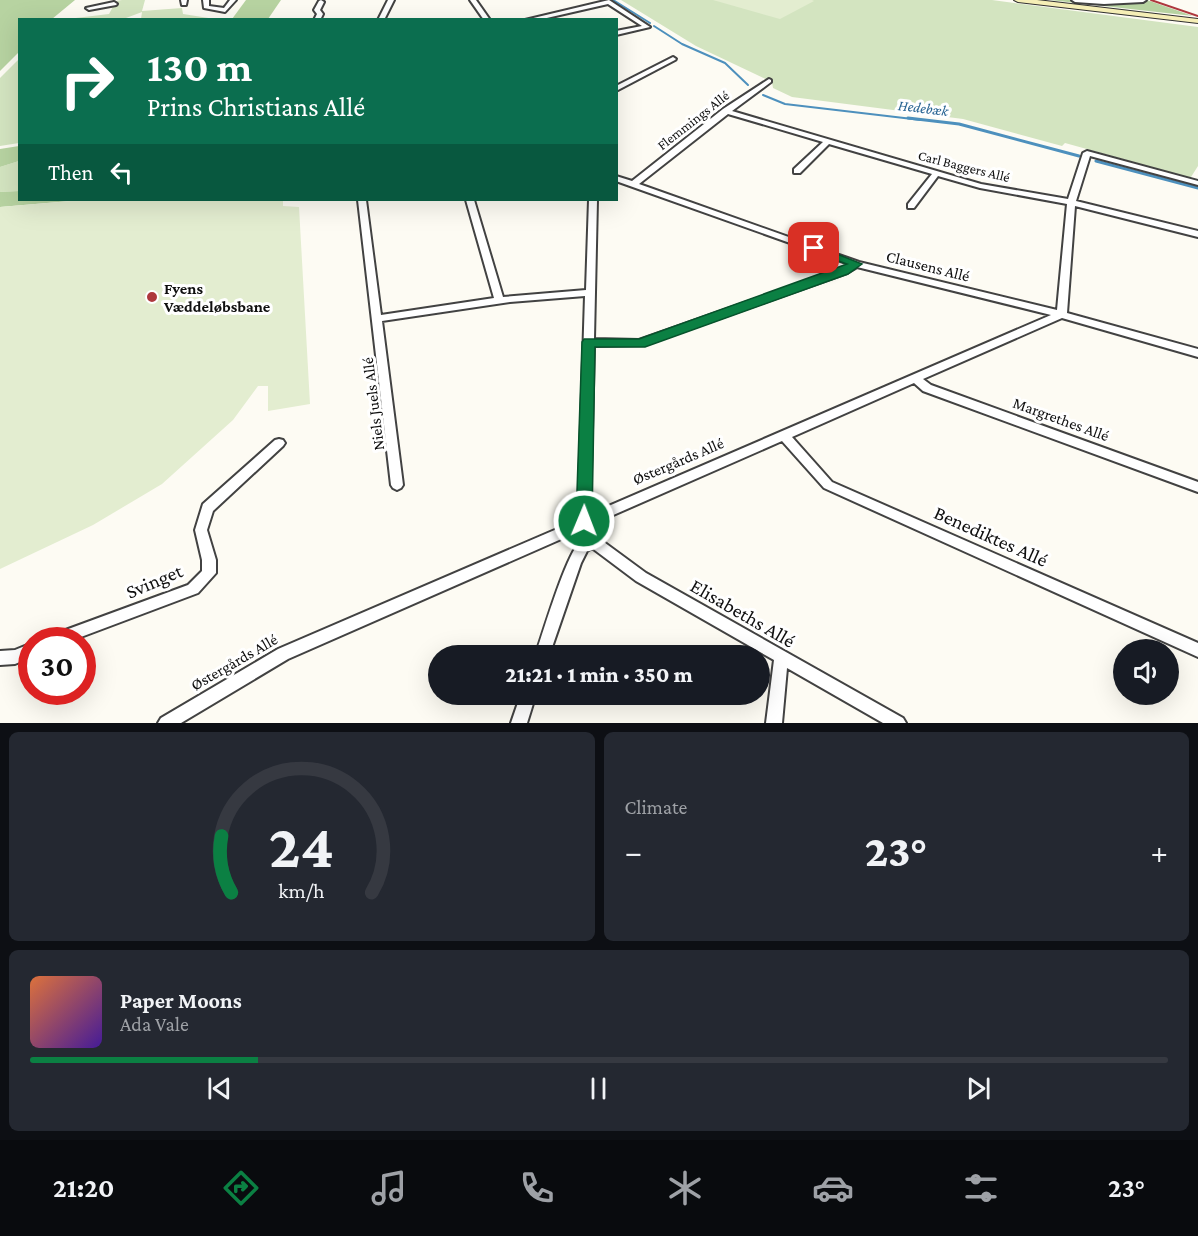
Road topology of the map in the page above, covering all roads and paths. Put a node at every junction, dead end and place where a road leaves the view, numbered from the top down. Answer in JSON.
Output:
{"nodes":[{"id":1,"x":206,"y":0,"type":"edge"},
{"id":2,"x":233,"y":0,"type":"edge"},
{"id":3,"x":391,"y":0,"type":"edge"},
{"id":4,"x":473,"y":0,"type":"edge"},
{"id":5,"x":1018,"y":0,"type":"edge"},
{"id":6,"x":1075,"y":0,"type":"edge"},
{"id":7,"x":1143,"y":0,"type":"edge"},
{"id":8,"x":1088,"y":1,"type":"edge"},
{"id":9,"x":100,"y":2,"type":"edge"},
{"id":10,"x":321,"y":2,"type":"dead end"},
{"id":11,"x":114,"y":4,"type":"dead end"},
{"id":12,"x":89,"y":8,"type":"dead end"},
{"id":13,"x":318,"y":18,"type":"edge"},
{"id":14,"x":382,"y":18,"type":"edge"},
{"id":15,"x":486,"y":18,"type":"edge"},
{"id":16,"x":537,"y":18,"type":"edge"},
{"id":17,"x":1198,"y":21,"type":"edge"},
{"id":18,"x":618,"y":33,"type":"edge"},
{"id":19,"x":672,"y":59,"type":"dead end"},
{"id":20,"x":769,"y":81,"type":"dead end"},
{"id":21,"x":618,"y":88,"type":"edge"},
{"id":22,"x":726,"y":111,"type":"junction"},
{"id":23,"x":827,"y":142,"type":"junction"},
{"id":24,"x":797,"y":171,"type":"dead end"},
{"id":25,"x":936,"y":174,"type":"junction"},
{"id":26,"x":619,"y":178,"type":"edge"},
{"id":27,"x":635,"y":183,"type":"junction"},
{"id":28,"x":1198,"y":183,"type":"edge"},
{"id":29,"x":362,"y":201,"type":"edge"},
{"id":30,"x":470,"y":201,"type":"edge"},
{"id":31,"x":593,"y":201,"type":"edge"},
{"id":32,"x":1071,"y":202,"type":"junction"},
{"id":33,"x":911,"y":206,"type":"dead end"},
{"id":34,"x":1198,"y":234,"type":"edge"},
{"id":35,"x":856,"y":264,"type":"junction"},
{"id":36,"x":590,"y":293,"type":"junction"},
{"id":37,"x":499,"y":299,"type":"junction"},
{"id":38,"x":1062,"y":314,"type":"junction"},
{"id":39,"x":377,"y":319,"type":"junction"},
{"id":40,"x":588,"y":342,"type":"junction"},
{"id":41,"x":1198,"y":353,"type":"edge"},
{"id":42,"x":915,"y":378,"type":"junction"},
{"id":43,"x":784,"y":436,"type":"junction"},
{"id":44,"x":279,"y":443,"type":"dead end"},
{"id":45,"x":397,"y":485,"type":"dead end"},
{"id":46,"x":1198,"y":487,"type":"edge"},
{"id":47,"x":580,"y":523,"type":"junction"},
{"id":48,"x":592,"y":541,"type":"junction"},
{"id":49,"x":92,"y":627,"type":"edge"},
{"id":50,"x":546,"y":645,"type":"edge"},
{"id":51,"x":1198,"y":650,"type":"edge"},
{"id":52,"x":18,"y":656,"type":"edge"},
{"id":53,"x":0,"y":658,"type":"edge"},
{"id":54,"x":781,"y":658,"type":"junction"},
{"id":55,"x":525,"y":705,"type":"edge"},
{"id":56,"x":166,"y":723,"type":"edge"},
{"id":57,"x":519,"y":723,"type":"edge"},
{"id":58,"x":774,"y":723,"type":"edge"},
{"id":59,"x":897,"y":723,"type":"edge"}],
"edges":[{"from":1,"to":2,"type":"street"},
{"from":3,"to":14,"type":"street"},
{"from":4,"to":15,"type":"street"},
{"from":5,"to":17,"type":"main road"},
{"from":6,"to":8,"type":"street"},
{"from":7,"to":8,"type":"street"},
{"from":9,"to":11,"type":"street"},
{"from":9,"to":12,"type":"street"},
{"from":10,"to":13,"type":"street"},
{"from":16,"to":18,"type":"street"},
{"from":19,"to":21,"type":"street"},
{"from":20,"to":22,"type":"street","name":"Flemmings Allé"},
{"from":22,"to":23,"type":"street","name":"Carl Baggers Allé"},
{"from":22,"to":27,"type":"street","name":"Flemmings Allé"},
{"from":23,"to":24,"type":"street"},
{"from":23,"to":25,"type":"street","name":"Carl Baggers Allé"},
{"from":25,"to":32,"type":"street","name":"Carl Baggers Allé"},
{"from":25,"to":33,"type":"street"},
{"from":26,"to":27,"type":"street","name":"Clausens Allé"},
{"from":27,"to":35,"type":"street","name":"Clausens Allé"},
{"from":28,"to":32,"type":"street"},
{"from":29,"to":39,"type":"street","name":"Niels Juels Allé"},
{"from":30,"to":37,"type":"street"},
{"from":31,"to":36,"type":"street"},
{"from":32,"to":34,"type":"street","name":"Carl Baggers Allé"},
{"from":32,"to":38,"type":"street"},
{"from":35,"to":38,"type":"street","name":"Clausens Allé"},
{"from":35,"to":40,"type":"street"},
{"from":36,"to":37,"type":"street"},
{"from":36,"to":40,"type":"street"},
{"from":37,"to":39,"type":"street"},
{"from":38,"to":41,"type":"street","name":"Clausens Allé"},
{"from":38,"to":42,"type":"street","name":"Østergårds Allé"},
{"from":39,"to":45,"type":"street","name":"Niels Juels Allé"},
{"from":40,"to":47,"type":"street"},
{"from":42,"to":43,"type":"street","name":"Østergårds Allé"},
{"from":42,"to":46,"type":"street","name":"Margrethes Allé"},
{"from":43,"to":47,"type":"street","name":"Østergårds Allé"},
{"from":43,"to":51,"type":"street","name":"Benediktes Allé"},
{"from":44,"to":49,"type":"street","name":"Svinget"},
{"from":47,"to":48,"type":"street","name":"Elisabeths Allé"},
{"from":47,"to":56,"type":"street","name":"Østergårds Allé"},
{"from":48,"to":50,"type":"street"},
{"from":48,"to":54,"type":"street","name":"Elisabeths Allé"},
{"from":52,"to":53,"type":"street"},
{"from":54,"to":58,"type":"street"},
{"from":54,"to":59,"type":"street","name":"Elisabeths Allé"},
{"from":55,"to":57,"type":"street"}]}
